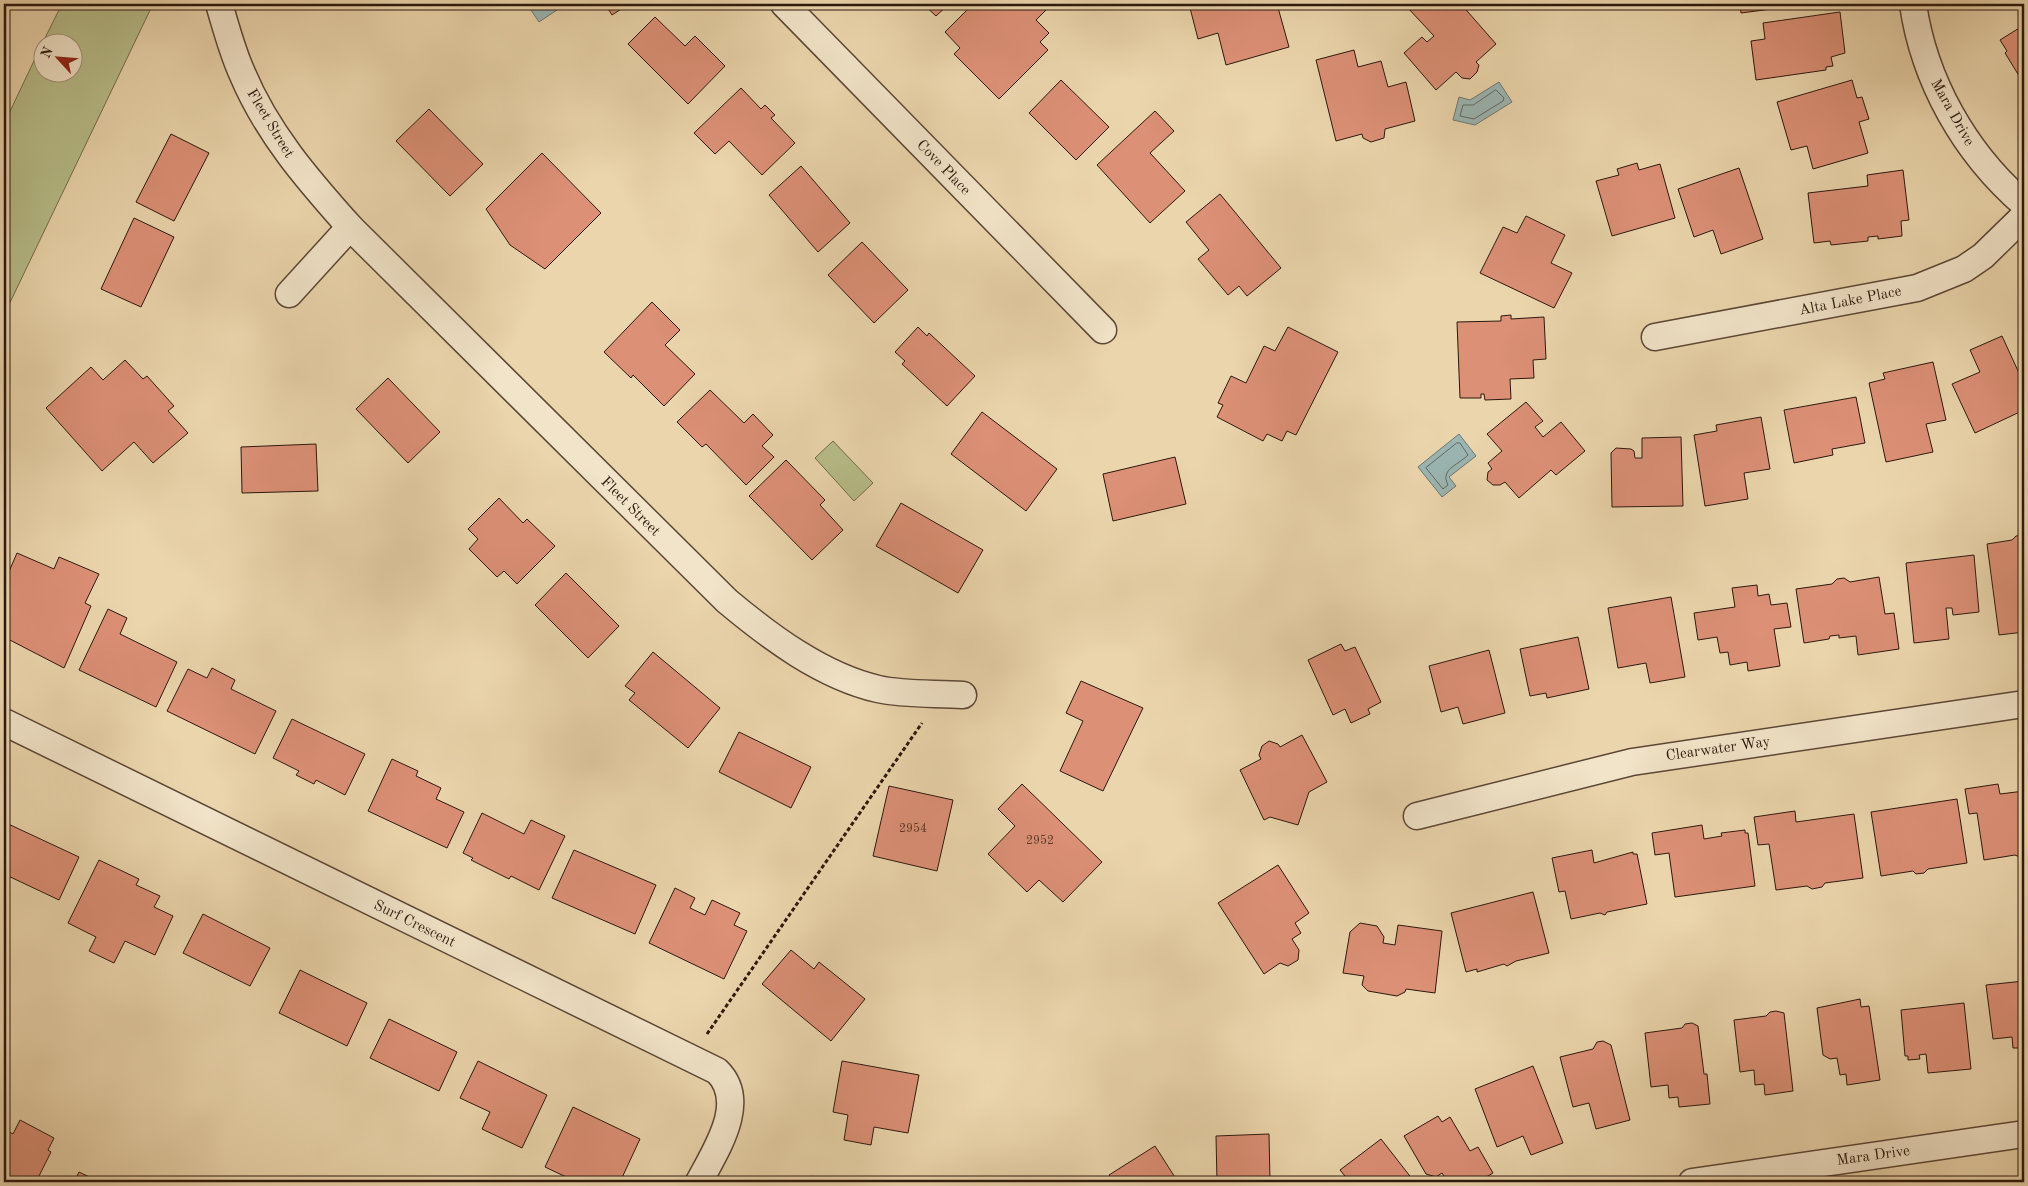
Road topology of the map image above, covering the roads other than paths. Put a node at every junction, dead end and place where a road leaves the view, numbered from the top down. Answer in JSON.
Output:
{"nodes":[{"id":1,"x":219,"y":4,"type":"edge"},
{"id":2,"x":784,"y":4,"type":"edge"},
{"id":3,"x":1913,"y":4,"type":"edge"},
{"id":4,"x":2024,"y":204,"type":"edge"},
{"id":5,"x":2024,"y":216,"type":"edge"},
{"id":6,"x":350,"y":227,"type":"junction"},
{"id":7,"x":289,"y":294,"type":"dead end"},
{"id":8,"x":1103,"y":330,"type":"dead end"},
{"id":9,"x":1655,"y":337,"type":"dead end"},
{"id":10,"x":962,"y":695,"type":"dead end"},
{"id":11,"x":2024,"y":704,"type":"edge"},
{"id":12,"x":4,"y":722,"type":"edge"},
{"id":13,"x":1417,"y":816,"type":"dead end"},
{"id":14,"x":2024,"y":1134,"type":"edge"},
{"id":15,"x":699,"y":1182,"type":"edge"},
{"id":16,"x":1692,"y":1182,"type":"edge"}],
"edges":[{"from":1,"to":6,"type":"street","name":"Fleet Street"},
{"from":2,"to":8,"type":"street","name":"Cove Place"},
{"from":3,"to":4,"type":"street","name":"Mara Drive"},
{"from":5,"to":9,"type":"street","name":"Alta Lake Place"},
{"from":6,"to":7,"type":"street"},
{"from":6,"to":10,"type":"street","name":"Fleet Street"},
{"from":11,"to":13,"type":"street","name":"Clearwater Way"},
{"from":12,"to":15,"type":"street","name":"Surf Crescent"},
{"from":14,"to":16,"type":"street","name":"Mara Drive"}]}
